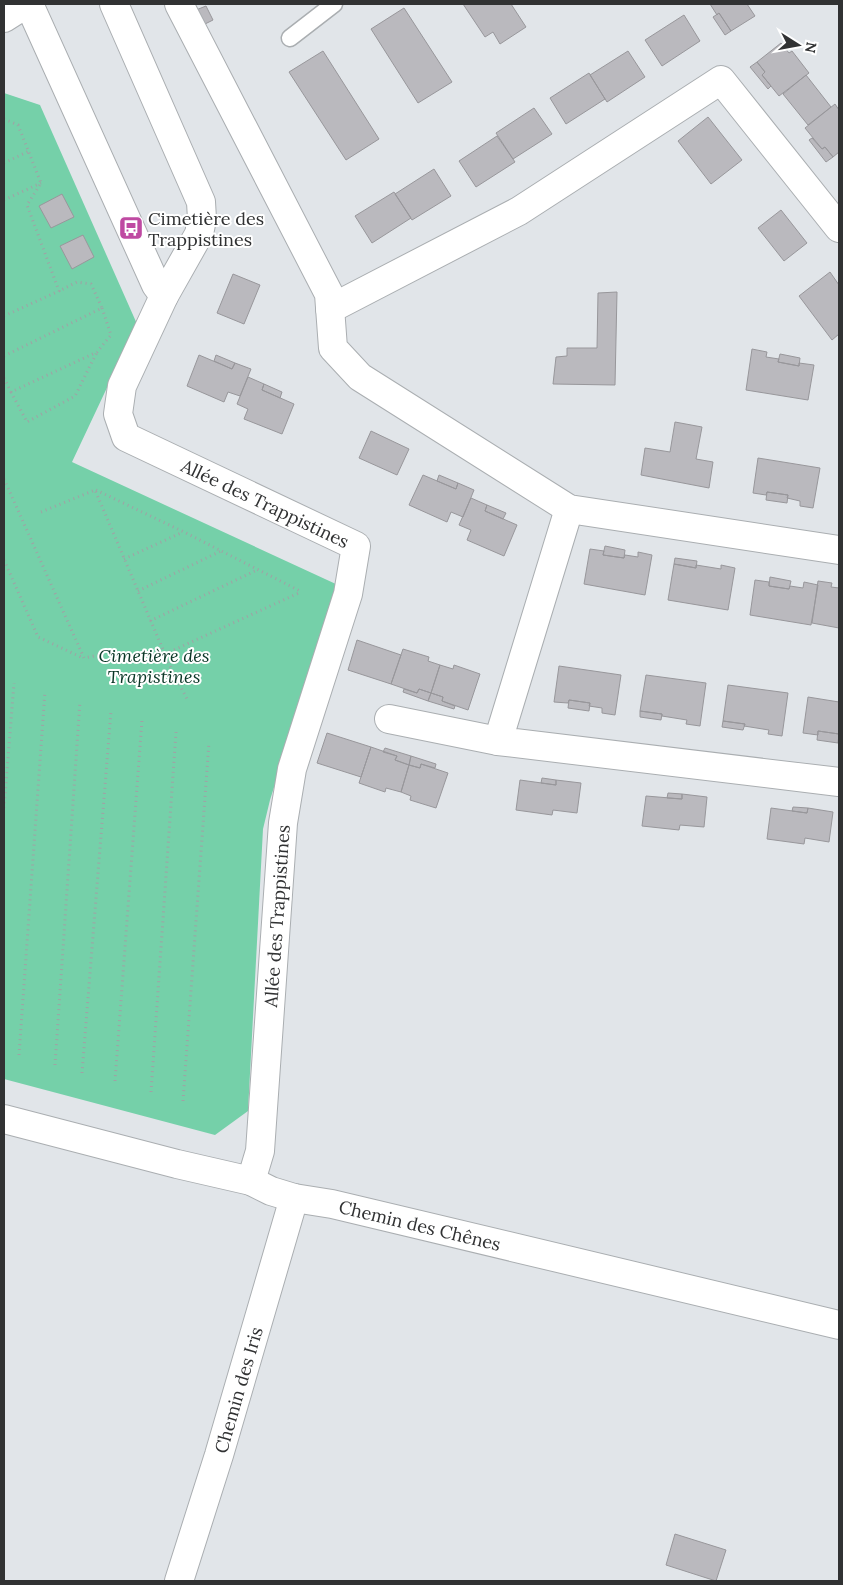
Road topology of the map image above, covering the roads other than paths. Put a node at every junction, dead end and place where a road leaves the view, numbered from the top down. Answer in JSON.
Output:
{"nodes":[{"id":1,"x":28,"y":4,"type":"edge"},
{"id":2,"x":114,"y":4,"type":"edge"},
{"id":3,"x":179,"y":4,"type":"edge"},
{"id":4,"x":334,"y":4,"type":"edge"},
{"id":5,"x":4,"y":18,"type":"edge"},
{"id":6,"x":290,"y":38,"type":"dead end"},
{"id":7,"x":839,"y":228,"type":"edge"},
{"id":8,"x":164,"y":296,"type":"junction"},
{"id":9,"x":330,"y":310,"type":"junction"},
{"id":10,"x":569,"y":509,"type":"junction"},
{"id":11,"x":839,"y":550,"type":"edge"},
{"id":12,"x":389,"y":720,"type":"dead end"},
{"id":13,"x":498,"y":741,"type":"junction"},
{"id":14,"x":839,"y":782,"type":"edge"},
{"id":15,"x":4,"y":1119,"type":"edge"},
{"id":16,"x":251,"y":1181,"type":"junction"},
{"id":17,"x":294,"y":1198,"type":"junction"},
{"id":18,"x":839,"y":1325,"type":"edge"},
{"id":19,"x":178,"y":1581,"type":"edge"}],
"edges":[{"from":1,"to":5,"type":"street"},
{"from":1,"to":8,"type":"street"},
{"from":2,"to":8,"type":"street","name":"Allée des Trappistines"},
{"from":3,"to":9,"type":"street"},
{"from":4,"to":6,"type":"lane"},
{"from":7,"to":9,"type":"street"},
{"from":8,"to":16,"type":"street","name":"Allée des Trappistines"},
{"from":9,"to":10,"type":"street"},
{"from":10,"to":11,"type":"street"},
{"from":10,"to":13,"type":"street"},
{"from":12,"to":13,"type":"street"},
{"from":13,"to":14,"type":"street"},
{"from":15,"to":16,"type":"street","name":"Chemin des Chênes"},
{"from":16,"to":17,"type":"street","name":"Chemin des Chênes"},
{"from":17,"to":18,"type":"street","name":"Chemin des Chênes"},
{"from":17,"to":19,"type":"street","name":"Chemin des Iris"}]}
